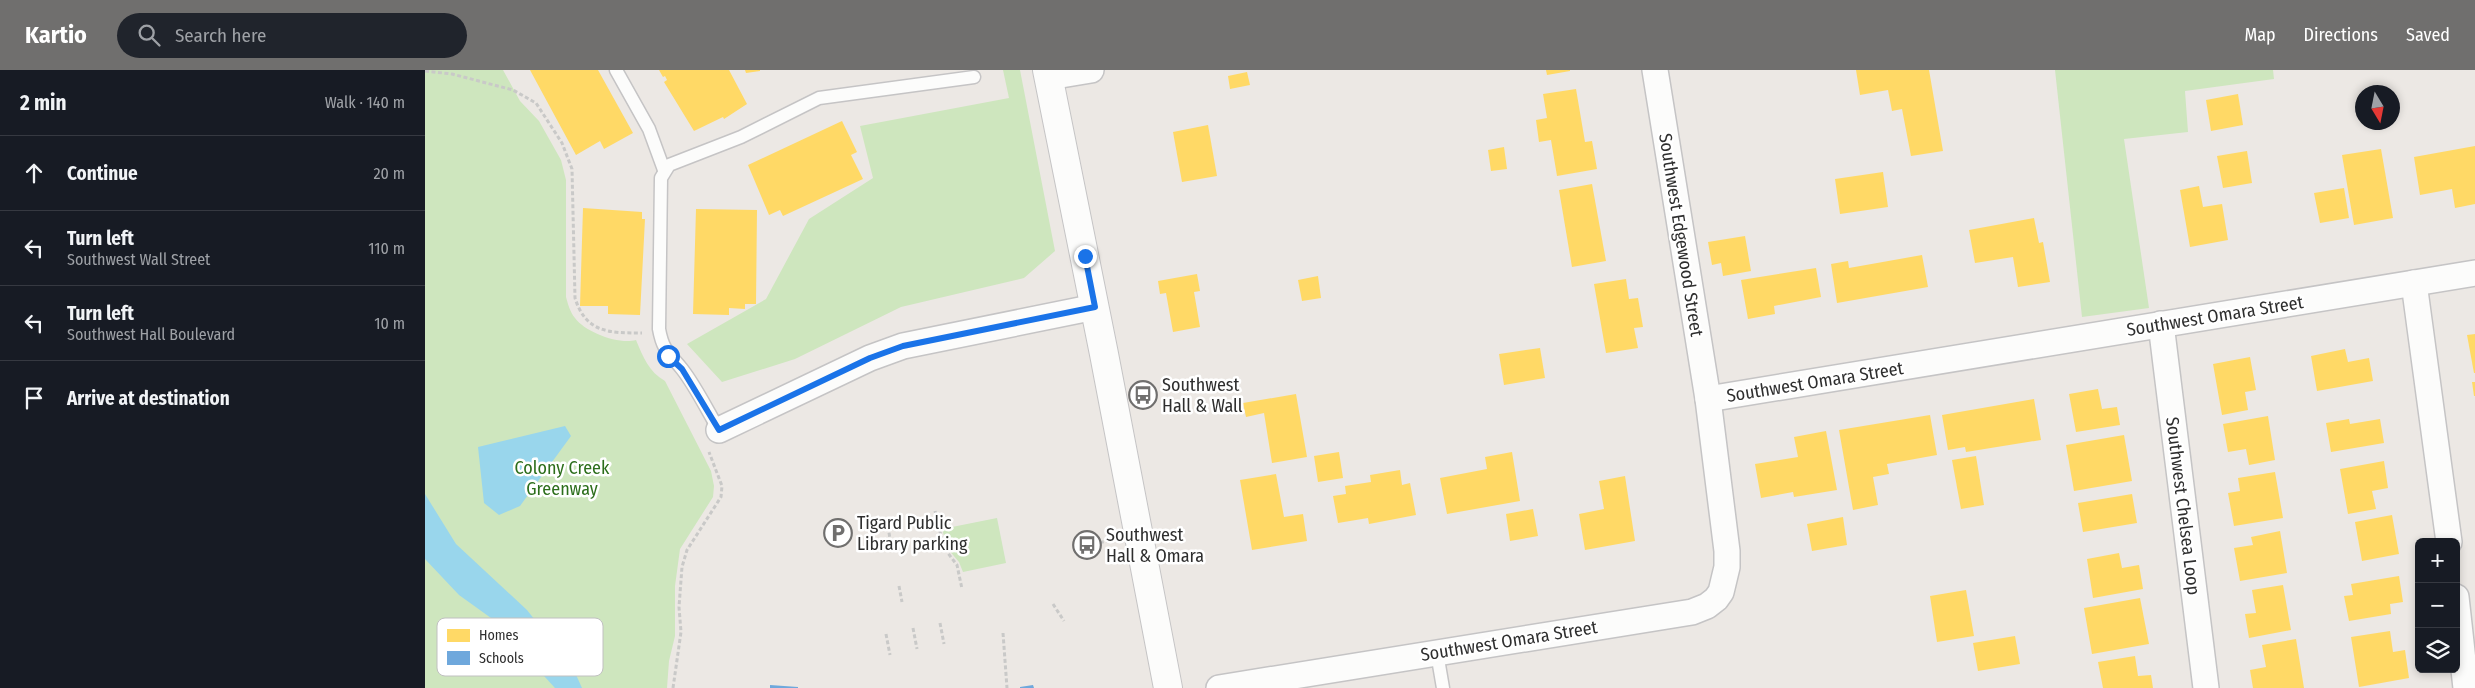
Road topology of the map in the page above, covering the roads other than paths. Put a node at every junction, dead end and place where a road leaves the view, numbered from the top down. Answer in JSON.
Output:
{"nodes":[{"id":1,"x":616,"y":70,"type":"edge"},
{"id":2,"x":1091,"y":70,"type":"edge"},
{"id":3,"x":1655,"y":70,"type":"edge"},
{"id":4,"x":1048,"y":74,"type":"edge"},
{"id":5,"x":974,"y":77,"type":"dead end"},
{"id":6,"x":664,"y":170,"type":"junction"},
{"id":7,"x":2475,"y":273,"type":"edge"},
{"id":8,"x":2414,"y":283,"type":"junction"},
{"id":9,"x":1095,"y":307,"type":"junction"},
{"id":10,"x":2161,"y":324,"type":"junction"},
{"id":11,"x":1708,"y":399,"type":"junction"},
{"id":12,"x":712,"y":438,"type":"joint"},
{"id":13,"x":2448,"y":538,"type":"edge"},
{"id":14,"x":2459,"y":628,"type":"edge"},
{"id":15,"x":1437,"y":653,"type":"junction"},
{"id":16,"x":1288,"y":682,"type":"edge"},
{"id":17,"x":1168,"y":688,"type":"edge"},
{"id":18,"x":1219,"y":688,"type":"edge"},
{"id":19,"x":1443,"y":688,"type":"edge"},
{"id":20,"x":2206,"y":688,"type":"edge"},
{"id":21,"x":2466,"y":688,"type":"edge"}],
"edges":[{"from":1,"to":6,"type":"lane"},
{"from":2,"to":4,"type":"street"},
{"from":3,"to":11,"type":"street","name":"Southwest Edgewood Street"},
{"from":4,"to":9,"type":"main road"},
{"from":5,"to":6,"type":"lane"},
{"from":6,"to":12,"type":"lane"},
{"from":7,"to":8,"type":"street","name":"Southwest Omara Street"},
{"from":8,"to":10,"type":"street","name":"Southwest Omara Street"},
{"from":8,"to":13,"type":"street"},
{"from":9,"to":12,"type":"street"},
{"from":9,"to":17,"type":"main road"},
{"from":10,"to":11,"type":"street","name":"Southwest Omara Street"},
{"from":10,"to":20,"type":"street","name":"Southwest Chelsea Loop"},
{"from":11,"to":15,"type":"street","name":"Southwest Omara Street"},
{"from":14,"to":21,"type":"street"},
{"from":15,"to":16,"type":"street","name":"Southwest Omara Street"},
{"from":15,"to":19,"type":"lane"},
{"from":16,"to":18,"type":"street","name":"Southwest Omara Street"}]}
